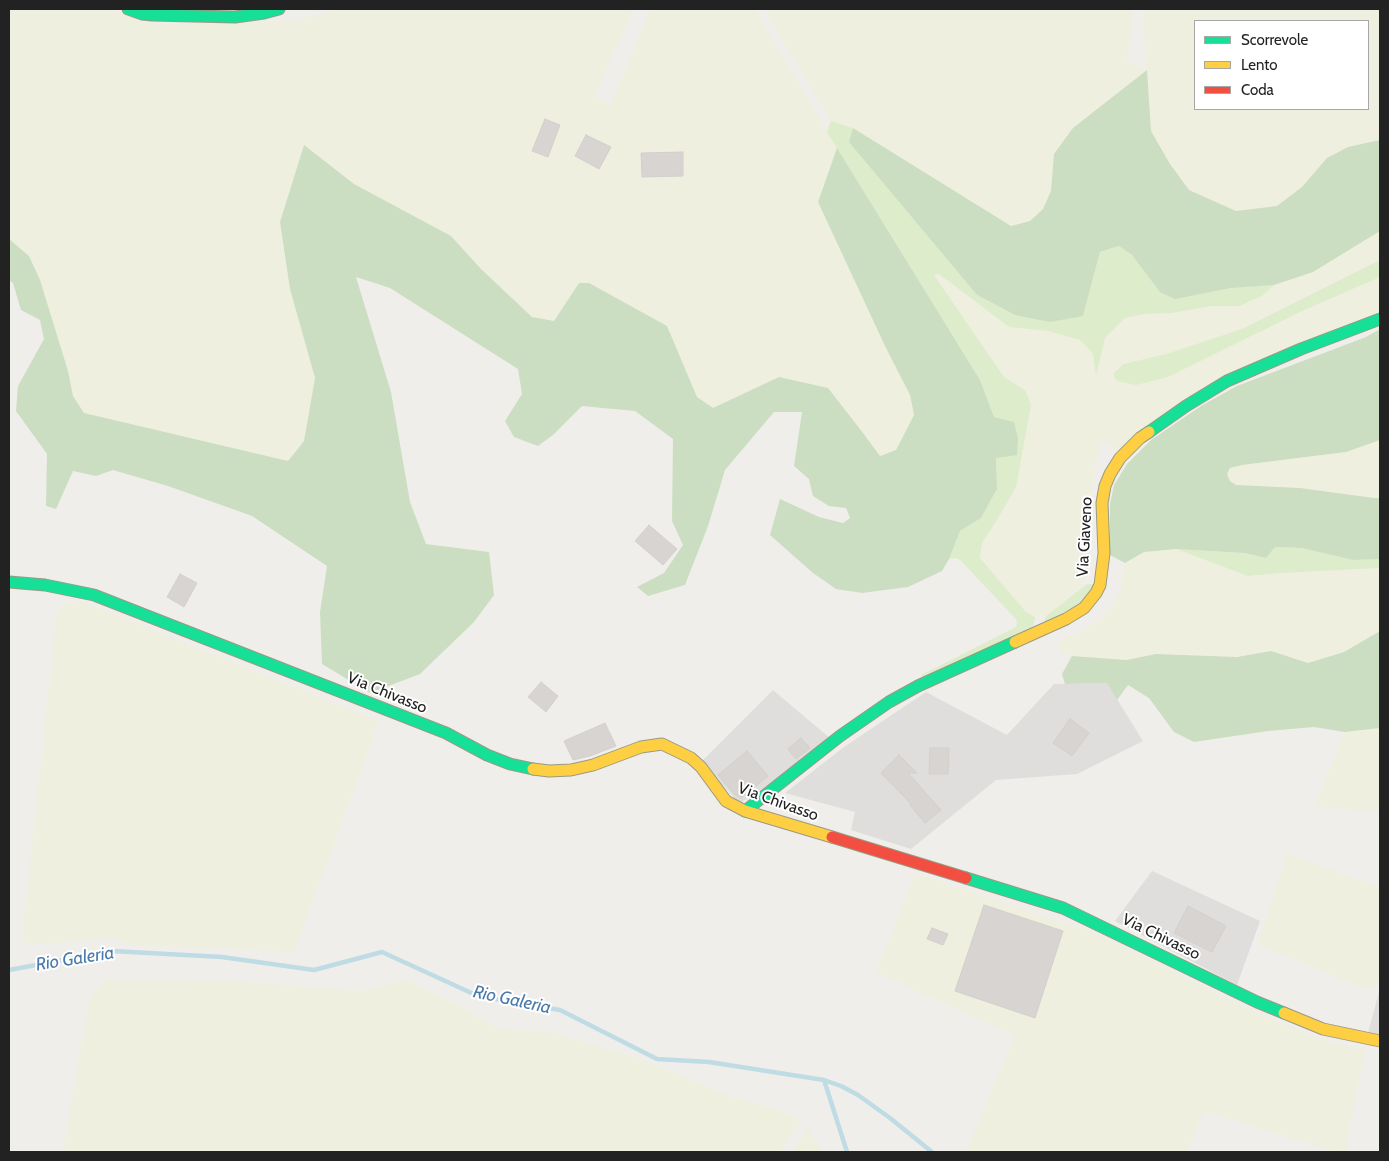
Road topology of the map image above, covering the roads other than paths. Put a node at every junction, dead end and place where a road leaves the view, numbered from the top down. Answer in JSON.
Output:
{"nodes":[{"id":1,"x":128,"y":9,"type":"edge"},
{"id":2,"x":279,"y":9,"type":"edge"},
{"id":3,"x":1380,"y":319,"type":"edge"},
{"id":4,"x":9,"y":582,"type":"edge"},
{"id":5,"x":745,"y":810,"type":"junction"},
{"id":6,"x":1380,"y":1041,"type":"edge"}],
"edges":[{"from":1,"to":2,"type":"street"},
{"from":3,"to":5,"type":"street","name":"Via Giaveno"},
{"from":4,"to":5,"type":"street","name":"Via Chivasso"},
{"from":5,"to":6,"type":"street","name":"Via Chivasso"}]}
